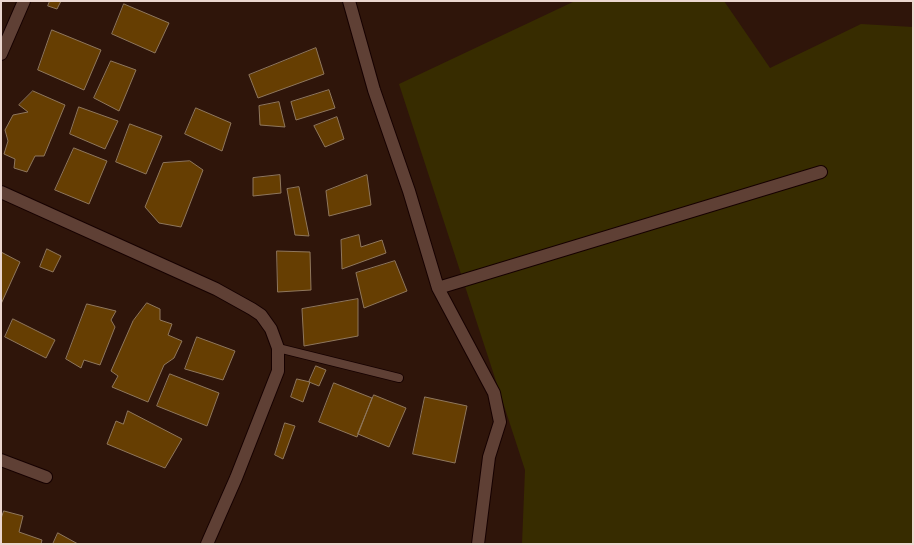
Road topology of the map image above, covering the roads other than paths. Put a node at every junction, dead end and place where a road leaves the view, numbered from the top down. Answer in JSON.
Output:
{"nodes":[{"id":1,"x":24,"y":1,"type":"edge"},
{"id":2,"x":349,"y":1,"type":"edge"},
{"id":3,"x":1,"y":54,"type":"edge"},
{"id":4,"x":821,"y":172,"type":"dead end"},
{"id":5,"x":1,"y":192,"type":"edge"},
{"id":6,"x":438,"y":288,"type":"junction"},
{"id":7,"x":278,"y":348,"type":"junction"},
{"id":8,"x":399,"y":378,"type":"dead end"},
{"id":9,"x":1,"y":460,"type":"edge"},
{"id":10,"x":46,"y":478,"type":"dead end"},
{"id":11,"x":207,"y":544,"type":"edge"},
{"id":12,"x":478,"y":544,"type":"edge"}],
"edges":[{"from":1,"to":3,"type":"street"},
{"from":2,"to":6,"type":"street"},
{"from":4,"to":6,"type":"street"},
{"from":5,"to":7,"type":"street"},
{"from":6,"to":12,"type":"street"},
{"from":7,"to":8,"type":"lane"},
{"from":7,"to":11,"type":"street"},
{"from":9,"to":10,"type":"street"}]}
